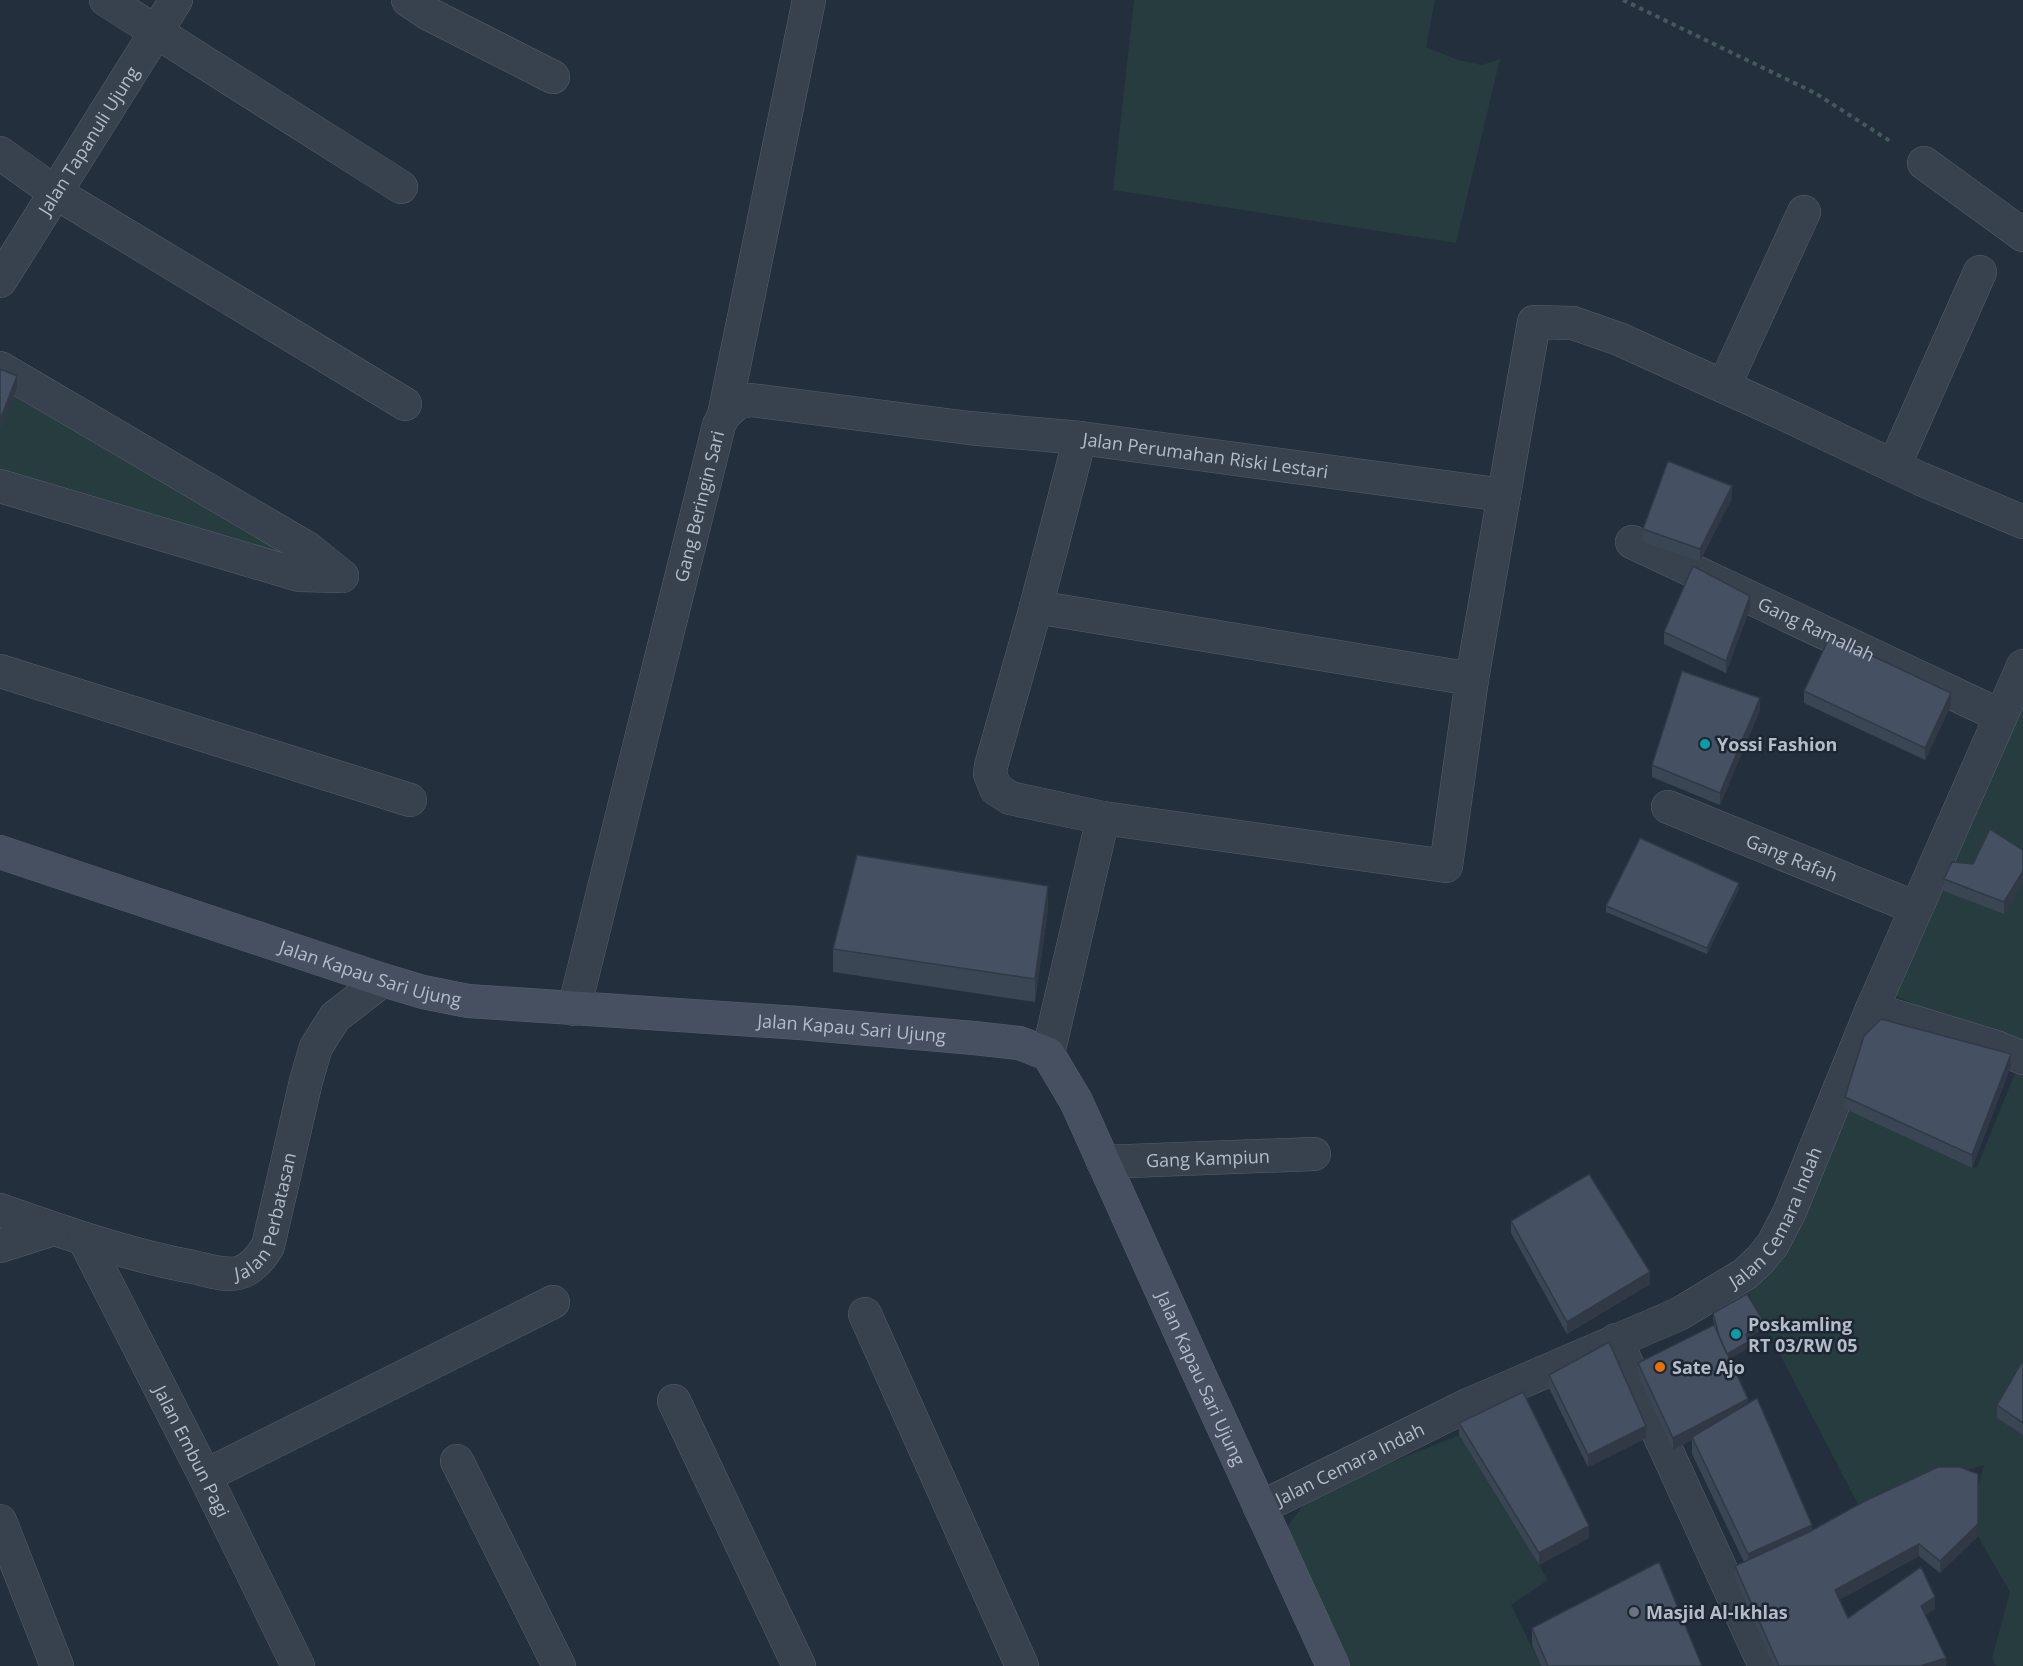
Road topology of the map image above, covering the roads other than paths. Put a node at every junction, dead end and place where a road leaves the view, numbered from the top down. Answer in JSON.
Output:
{"nodes":[{"id":1,"x":106,"y":0,"type":"edge"},
{"id":2,"x":176,"y":0,"type":"edge"},
{"id":3,"x":408,"y":0,"type":"edge"},
{"id":4,"x":809,"y":0,"type":"edge"},
{"id":5,"x":156,"y":32,"type":"junction"},
{"id":6,"x":553,"y":76,"type":"dead end"},
{"id":7,"x":0,"y":153,"type":"edge"},
{"id":8,"x":1924,"y":163,"type":"road end"},
{"id":9,"x":400,"y":187,"type":"dead end"},
{"id":10,"x":56,"y":193,"type":"junction"},
{"id":11,"x":1804,"y":212,"type":"dead end"},
{"id":12,"x":2023,"y":235,"type":"edge"},
{"id":13,"x":1980,"y":273,"type":"dead end"},
{"id":14,"x":0,"y":281,"type":"edge"},
{"id":15,"x":0,"y":368,"type":"edge"},
{"id":16,"x":1724,"y":386,"type":"junction"},
{"id":17,"x":405,"y":404,"type":"dead end"},
{"id":18,"x":724,"y":415,"type":"junction"},
{"id":19,"x":1080,"y":438,"type":"junction"},
{"id":20,"x":1894,"y":466,"type":"junction"},
{"id":21,"x":0,"y":486,"type":"edge"},
{"id":22,"x":1504,"y":495,"type":"junction"},
{"id":23,"x":2023,"y":522,"type":"edge"},
{"id":24,"x":1632,"y":542,"type":"dead end"},
{"id":25,"x":1036,"y":608,"type":"junction"},
{"id":26,"x":2023,"y":666,"type":"edge"},
{"id":27,"x":0,"y":671,"type":"edge"},
{"id":28,"x":1472,"y":679,"type":"junction"},
{"id":29,"x":2001,"y":716,"type":"junction"},
{"id":30,"x":410,"y":800,"type":"dead end"},
{"id":31,"x":1668,"y":807,"type":"dead end"},
{"id":32,"x":1102,"y":818,"type":"junction"},
{"id":33,"x":0,"y":852,"type":"edge"},
{"id":34,"x":1916,"y":908,"type":"junction"},
{"id":35,"x":383,"y":980,"type":"junction"},
{"id":36,"x":574,"y":1009,"type":"junction"},
{"id":37,"x":1872,"y":1009,"type":"junction"},
{"id":38,"x":1048,"y":1054,"type":"junction"},
{"id":39,"x":2023,"y":1058,"type":"edge"},
{"id":40,"x":1314,"y":1154,"type":"dead end"},
{"id":41,"x":1103,"y":1162,"type":"junction"},
{"id":42,"x":0,"y":1210,"type":"edge"},
{"id":43,"x":53,"y":1229,"type":"junction"},
{"id":44,"x":84,"y":1239,"type":"junction"},
{"id":45,"x":0,"y":1246,"type":"edge"},
{"id":46,"x":553,"y":1302,"type":"dead end"},
{"id":47,"x":865,"y":1314,"type":"dead end"},
{"id":48,"x":1616,"y":1340,"type":"junction"},
{"id":49,"x":674,"y":1401,"type":"dead end"},
{"id":50,"x":457,"y":1461,"type":"dead end"},
{"id":51,"x":206,"y":1476,"type":"junction"},
{"id":52,"x":1260,"y":1508,"type":"junction"},
{"id":53,"x":0,"y":1521,"type":"edge"},
{"id":54,"x":57,"y":1666,"type":"edge"},
{"id":55,"x":298,"y":1666,"type":"edge"},
{"id":56,"x":559,"y":1666,"type":"edge"},
{"id":57,"x":799,"y":1666,"type":"edge"},
{"id":58,"x":1022,"y":1666,"type":"edge"},
{"id":59,"x":1333,"y":1666,"type":"edge"},
{"id":60,"x":1765,"y":1666,"type":"edge"}],
"edges":[{"from":1,"to":5,"type":"street"},
{"from":2,"to":5,"type":"street","name":"Jalan Tapanuli Ujung"},
{"from":3,"to":6,"type":"street"},
{"from":4,"to":18,"type":"street","name":"Gang Beringin Sari"},
{"from":5,"to":9,"type":"street"},
{"from":5,"to":10,"type":"street","name":"Jalan Tapanuli Ujung"},
{"from":7,"to":10,"type":"street"},
{"from":8,"to":12,"type":"street"},
{"from":10,"to":14,"type":"street","name":"Jalan Tapanuli Ujung"},
{"from":10,"to":17,"type":"street"},
{"from":11,"to":16,"type":"street"},
{"from":13,"to":20,"type":"street"},
{"from":15,"to":21,"type":"street"},
{"from":16,"to":20,"type":"street"},
{"from":16,"to":22,"type":"street","name":"Jalan Perumahan Riski Lestari"},
{"from":18,"to":19,"type":"street"},
{"from":18,"to":36,"type":"street","name":"Gang Beringin Sari"},
{"from":19,"to":22,"type":"street","name":"Jalan Perumahan Riski Lestari"},
{"from":19,"to":25,"type":"street","name":"Jalan Perumahan Riski Lestari"},
{"from":20,"to":23,"type":"street"},
{"from":22,"to":28,"type":"street","name":"Jalan Perumahan Riski Lestari"},
{"from":24,"to":29,"type":"street","name":"Gang Ramallah"},
{"from":25,"to":28,"type":"street"},
{"from":25,"to":32,"type":"street","name":"Jalan Perumahan Riski Lestari"},
{"from":26,"to":29,"type":"street","name":"Jalan Cemara Indah"},
{"from":27,"to":30,"type":"street"},
{"from":28,"to":32,"type":"street","name":"Jalan Perumahan Riski Lestari"},
{"from":29,"to":34,"type":"street","name":"Jalan Cemara Indah"},
{"from":31,"to":34,"type":"street","name":"Gang Rafah"},
{"from":32,"to":38,"type":"street"},
{"from":33,"to":35,"type":"street","name":"Jalan Kapau Sari Ujung"},
{"from":34,"to":37,"type":"street","name":"Jalan Cemara Indah"},
{"from":35,"to":36,"type":"street","name":"Jalan Kapau Sari Ujung"},
{"from":35,"to":44,"type":"street","name":"Jalan Perbatasan"},
{"from":36,"to":38,"type":"street","name":"Jalan Kapau Sari Ujung"},
{"from":37,"to":39,"type":"street"},
{"from":37,"to":48,"type":"street","name":"Jalan Cemara Indah"},
{"from":38,"to":41,"type":"street","name":"Jalan Kapau Sari Ujung"},
{"from":40,"to":41,"type":"street","name":"Gang Kampiun"},
{"from":41,"to":52,"type":"street","name":"Jalan Kapau Sari Ujung"},
{"from":42,"to":43,"type":"street","name":"Jalan Perbatasan"},
{"from":43,"to":44,"type":"street","name":"Jalan Perbatasan"},
{"from":43,"to":45,"type":"street"},
{"from":44,"to":51,"type":"street","name":"Jalan Embun Pagi"},
{"from":46,"to":51,"type":"street"},
{"from":47,"to":58,"type":"street"},
{"from":48,"to":52,"type":"street","name":"Jalan Cemara Indah"},
{"from":48,"to":60,"type":"street"},
{"from":49,"to":57,"type":"street"},
{"from":50,"to":56,"type":"street"},
{"from":51,"to":55,"type":"street","name":"Jalan Embun Pagi"},
{"from":52,"to":59,"type":"street","name":"Jalan Kapau Sari Ujung"},
{"from":53,"to":54,"type":"street"}]}
